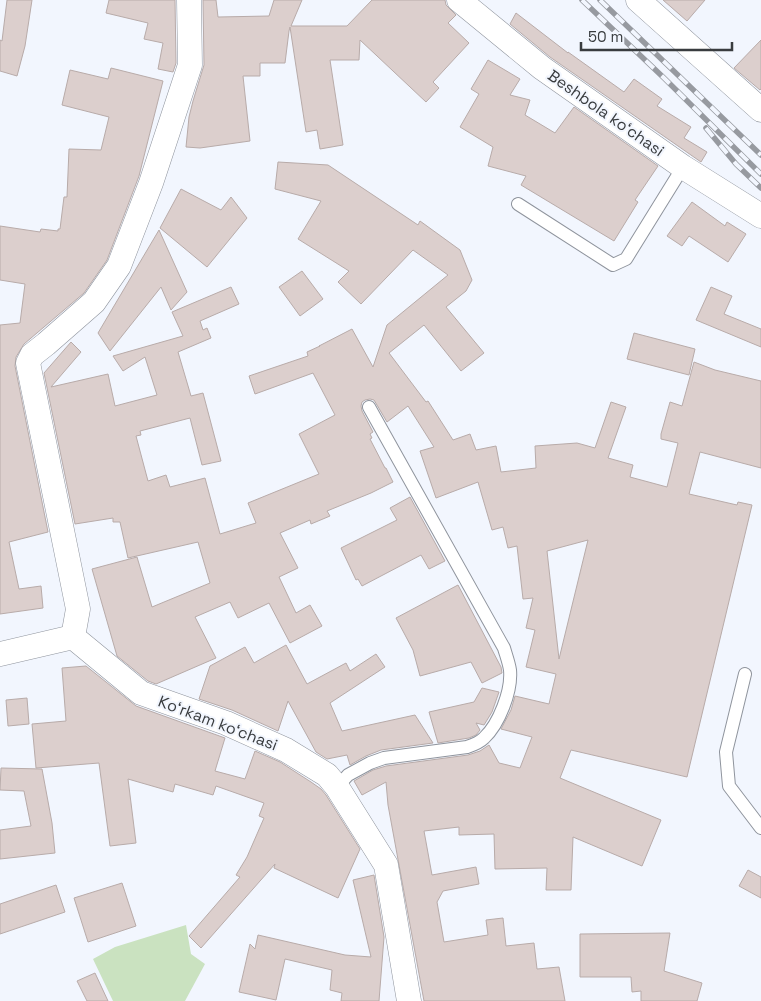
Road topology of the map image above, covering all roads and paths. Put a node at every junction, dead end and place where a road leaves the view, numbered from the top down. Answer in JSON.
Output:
{"nodes":[{"id":1,"x":189,"y":0,"type":"edge"},
{"id":2,"x":459,"y":0,"type":"edge"},
{"id":3,"x":638,"y":0,"type":"edge"},
{"id":4,"x":761,"y":110,"type":"edge"},
{"id":5,"x":684,"y":167,"type":"junction"},
{"id":6,"x":518,"y":204,"type":"dead end"},
{"id":7,"x":761,"y":216,"type":"edge"},
{"id":8,"x":369,"y":407,"type":"dead end"},
{"id":9,"x":73,"y":637,"type":"junction"},
{"id":10,"x":0,"y":654,"type":"edge"},
{"id":11,"x":746,"y":674,"type":"dead end"},
{"id":12,"x":337,"y":787,"type":"junction"},
{"id":13,"x":761,"y":828,"type":"edge"},
{"id":14,"x":409,"y":1001,"type":"edge"}],
"edges":[{"from":1,"to":9,"type":"street"},
{"from":2,"to":5,"type":"street","name":"Beshbola koʻchasi"},
{"from":3,"to":4,"type":"street"},
{"from":5,"to":6,"type":"lane"},
{"from":5,"to":7,"type":"street","name":"Beshbola koʻchasi"},
{"from":8,"to":12,"type":"lane"},
{"from":9,"to":10,"type":"street"},
{"from":9,"to":12,"type":"street","name":"Koʻrkam koʻchasi"},
{"from":11,"to":13,"type":"lane"},
{"from":12,"to":14,"type":"street","name":"Koʻrkam koʻchasi"}]}
